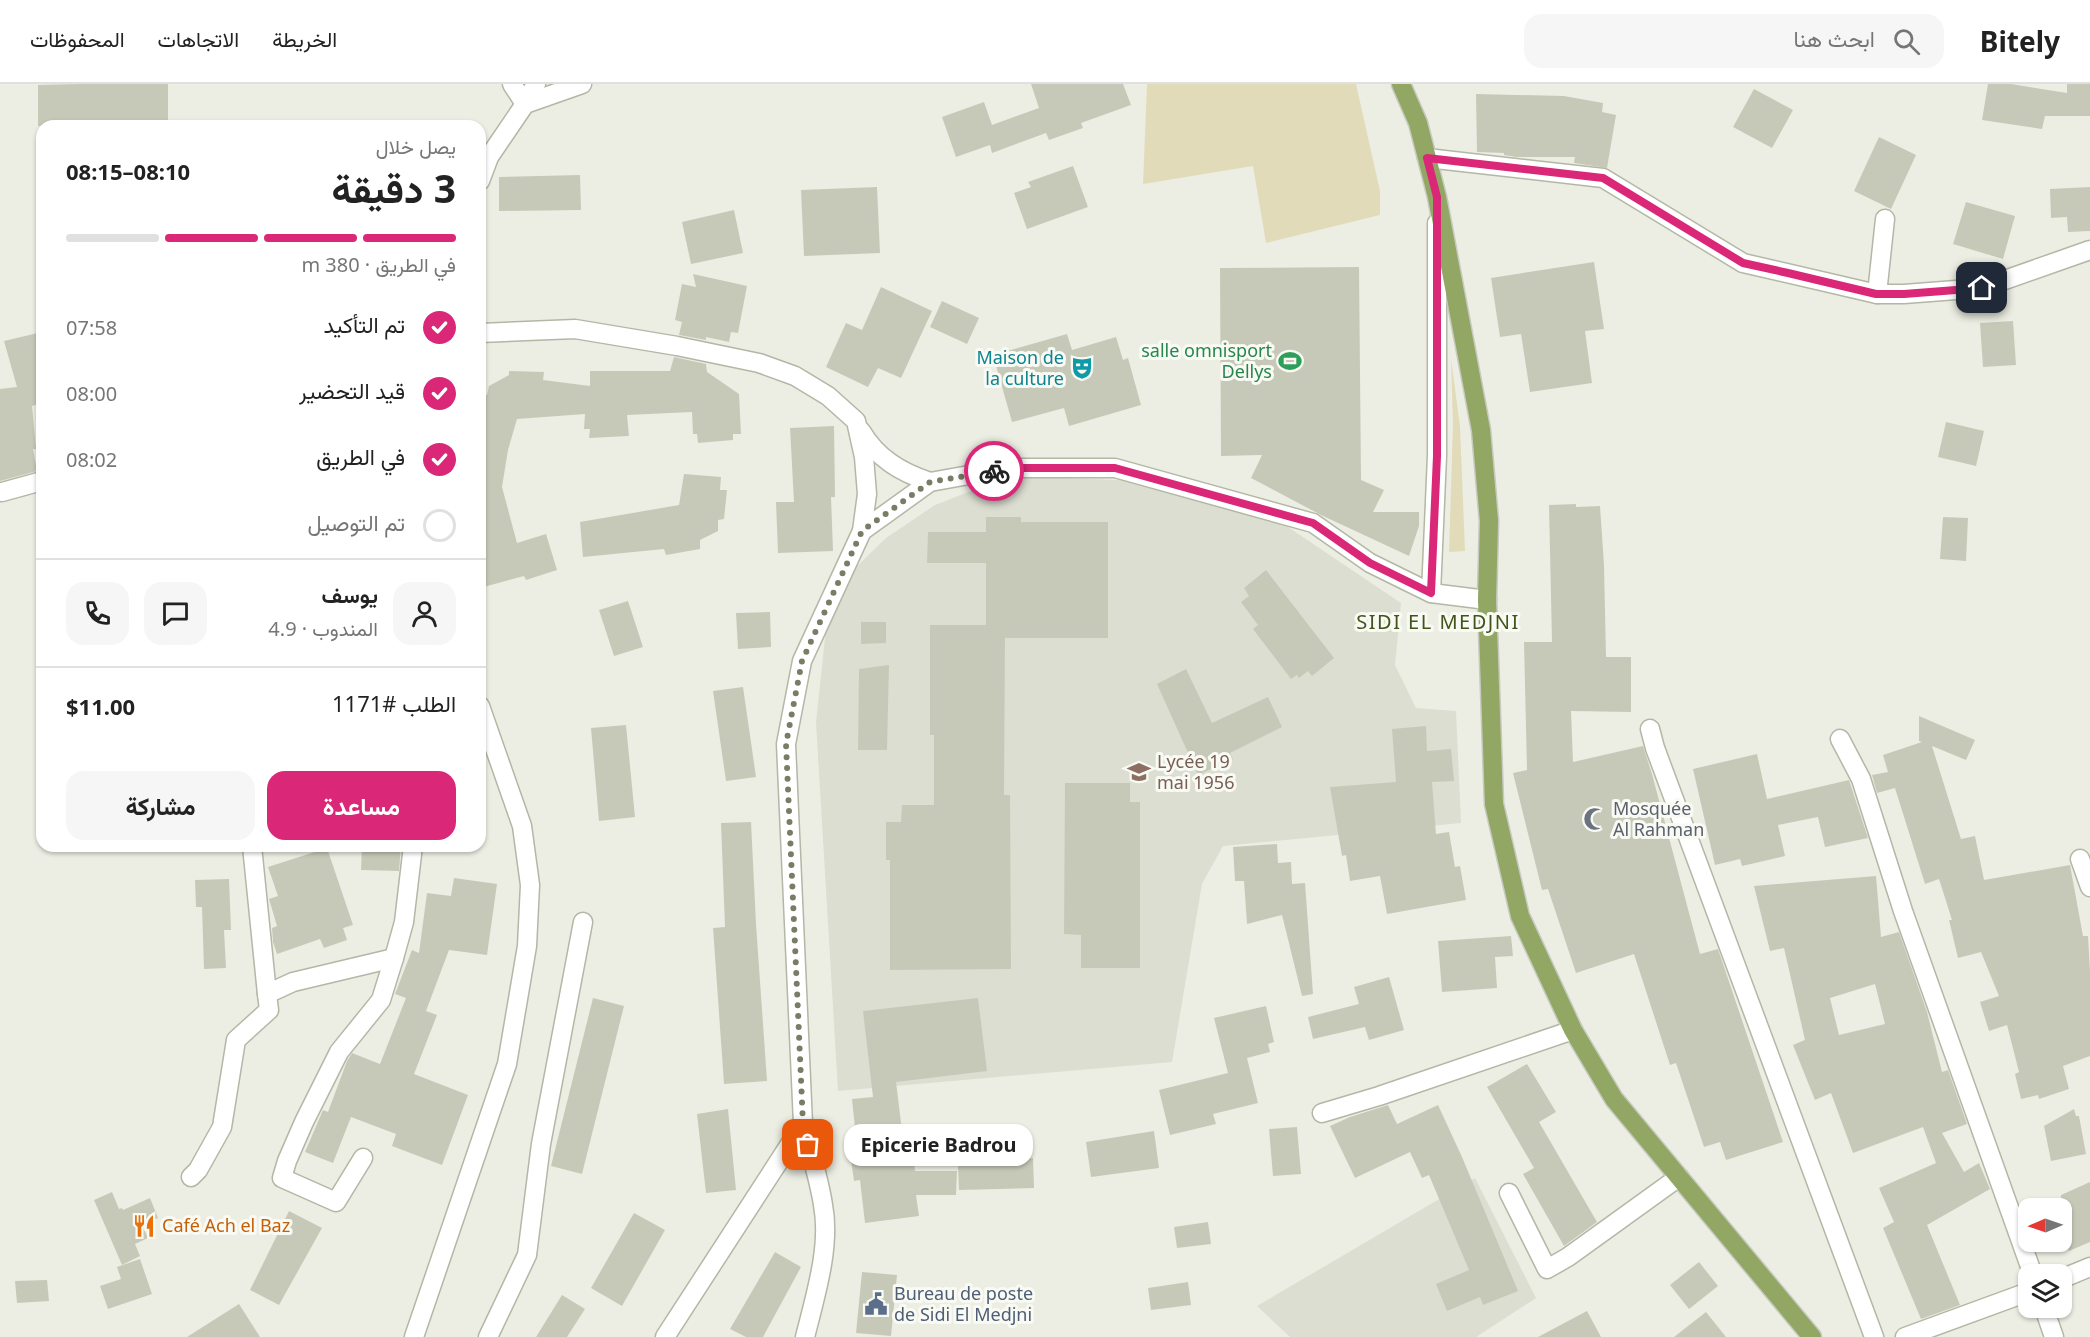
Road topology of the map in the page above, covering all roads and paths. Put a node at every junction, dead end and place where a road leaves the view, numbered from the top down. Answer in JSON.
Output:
{"nodes":[{"id":1,"x":512,"y":84,"type":"edge"},
{"id":2,"x":536,"y":84,"type":"edge"},
{"id":3,"x":582,"y":84,"type":"edge"},
{"id":4,"x":1401,"y":84,"type":"edge"},
{"id":5,"x":525,"y":104,"type":"junction"},
{"id":6,"x":1427,"y":158,"type":"junction"},
{"id":7,"x":486,"y":166,"type":"edge"},
{"id":8,"x":1437,"y":197,"type":"junction"},
{"id":9,"x":1885,"y":219,"type":"dead end"},
{"id":10,"x":2090,"y":250,"type":"edge"},
{"id":11,"x":1876,"y":294,"type":"junction"},
{"id":12,"x":486,"y":333,"type":"edge"},
{"id":13,"x":856,"y":421,"type":"junction"},
{"id":14,"x":930,"y":482,"type":"junction"},
{"id":15,"x":36,"y":483,"type":"edge"},
{"id":16,"x":2,"y":492,"type":"dead end"},
{"id":17,"x":862,"y":531,"type":"junction"},
{"id":18,"x":1431,"y":593,"type":"junction"},
{"id":19,"x":1487,"y":600,"type":"junction"},
{"id":20,"x":486,"y":723,"type":"edge"},
{"id":21,"x":1650,"y":729,"type":"dead end"},
{"id":22,"x":1840,"y":739,"type":"dead end"},
{"id":23,"x":253,"y":852,"type":"edge"},
{"id":24,"x":413,"y":852,"type":"edge"},
{"id":25,"x":2080,"y":859,"type":"dead end"},
{"id":26,"x":2090,"y":887,"type":"edge"},
{"id":27,"x":584,"y":922,"type":"dead end"},
{"id":28,"x":394,"y":958,"type":"junction"},
{"id":29,"x":267,"y":994,"type":"junction"},
{"id":30,"x":1573,"y":1030,"type":"junction"},
{"id":31,"x":1322,"y":1113,"type":"dead end"},
{"id":32,"x":803,"y":1124,"type":"junction"},
{"id":33,"x":363,"y":1158,"type":"dead end"},
{"id":34,"x":191,"y":1177,"type":"dead end"},
{"id":35,"x":1679,"y":1177,"type":"junction"},
{"id":36,"x":1509,"y":1193,"type":"dead end"},
{"id":37,"x":2029,"y":1264,"type":"edge"},
{"id":38,"x":2090,"y":1267,"type":"edge"},
{"id":39,"x":2072,"y":1274,"type":"edge"},
{"id":40,"x":2018,"y":1296,"type":"edge"},
{"id":41,"x":2047,"y":1318,"type":"edge"},
{"id":42,"x":414,"y":1337,"type":"edge"},
{"id":43,"x":488,"y":1337,"type":"edge"},
{"id":44,"x":665,"y":1337,"type":"edge"},
{"id":45,"x":805,"y":1337,"type":"edge"},
{"id":46,"x":1812,"y":1337,"type":"edge"},
{"id":47,"x":1874,"y":1337,"type":"edge"},
{"id":48,"x":1905,"y":1337,"type":"edge"},
{"id":49,"x":2054,"y":1337,"type":"edge"}],
"edges":[{"from":1,"to":5,"type":"street"},
{"from":2,"to":5,"type":"street"},
{"from":3,"to":5,"type":"street"},
{"from":4,"to":6,"type":"main road"},
{"from":5,"to":7,"type":"street"},
{"from":6,"to":8,"type":"main road"},
{"from":6,"to":11,"type":"street"},
{"from":8,"to":18,"type":"street"},
{"from":8,"to":19,"type":"main road"},
{"from":9,"to":11,"type":"street"},
{"from":10,"to":11,"type":"street"},
{"from":12,"to":13,"type":"street"},
{"from":13,"to":14,"type":"street"},
{"from":13,"to":17,"type":"street"},
{"from":14,"to":17,"type":"street"},
{"from":14,"to":18,"type":"street"},
{"from":15,"to":16,"type":"street"},
{"from":17,"to":32,"type":"street"},
{"from":18,"to":19,"type":"street"},
{"from":19,"to":30,"type":"main road"},
{"from":20,"to":42,"type":"street"},
{"from":21,"to":47,"type":"street"},
{"from":22,"to":37,"type":"street"},
{"from":23,"to":29,"type":"street"},
{"from":24,"to":28,"type":"street"},
{"from":25,"to":26,"type":"street"},
{"from":27,"to":43,"type":"street"},
{"from":28,"to":29,"type":"street"},
{"from":28,"to":33,"type":"street"},
{"from":29,"to":34,"type":"street"},
{"from":30,"to":31,"type":"street"},
{"from":30,"to":35,"type":"main road"},
{"from":32,"to":44,"type":"street"},
{"from":32,"to":45,"type":"street"},
{"from":35,"to":36,"type":"street"},
{"from":35,"to":46,"type":"main road"},
{"from":38,"to":39,"type":"street"},
{"from":40,"to":48,"type":"street"},
{"from":41,"to":49,"type":"street"}]}
